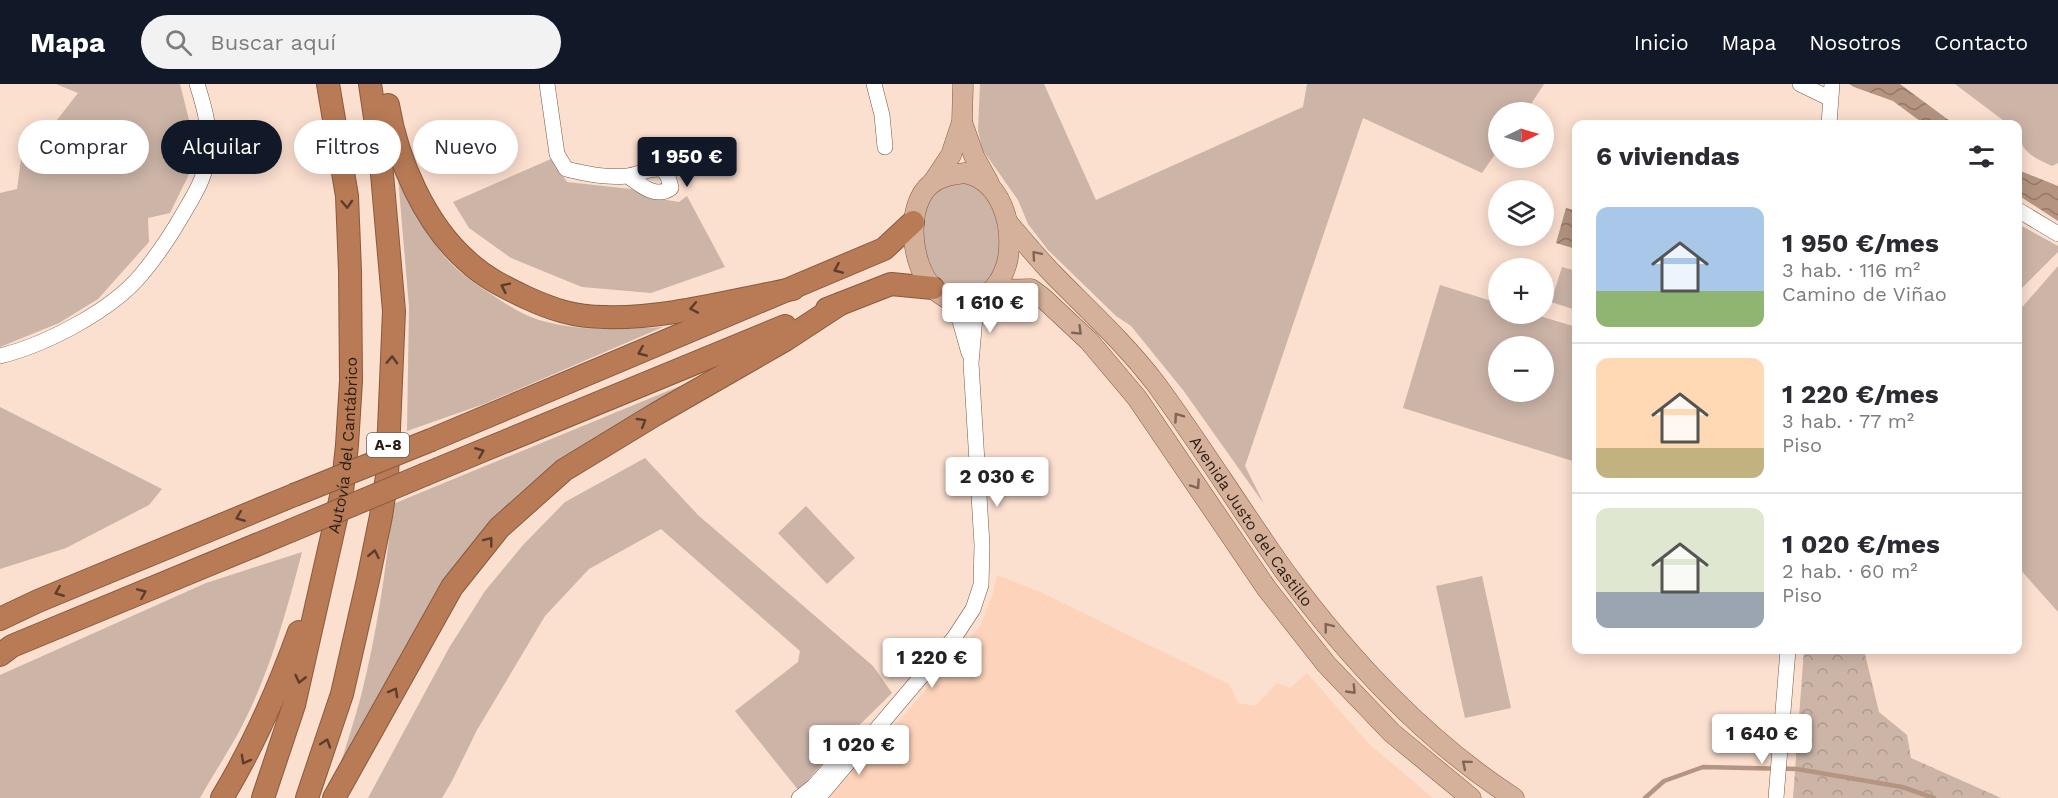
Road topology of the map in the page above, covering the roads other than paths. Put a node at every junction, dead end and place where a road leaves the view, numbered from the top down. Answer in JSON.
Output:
{"nodes":[{"id":1,"x":197,"y":84,"type":"edge"},
{"id":2,"x":328,"y":84,"type":"edge"},
{"id":3,"x":370,"y":84,"type":"edge"},
{"id":4,"x":384,"y":84,"type":"edge"},
{"id":5,"x":547,"y":84,"type":"edge"},
{"id":6,"x":874,"y":84,"type":"edge"},
{"id":7,"x":963,"y":84,"type":"edge"},
{"id":8,"x":1800,"y":84,"type":"edge"},
{"id":9,"x":1831,"y":92,"type":"edge"},
{"id":10,"x":1830,"y":120,"type":"edge"},
{"id":11,"x":962,"y":122,"type":"junction"},
{"id":12,"x":885,"y":147,"type":"dead end"},
{"id":13,"x":628,"y":176,"type":"dead end"},
{"id":14,"x":931,"y":184,"type":"junction"},
{"id":15,"x":992,"y":188,"type":"junction"},
{"id":16,"x":2022,"y":212,"type":"edge"},
{"id":17,"x":913,"y":222,"type":"junction"},
{"id":18,"x":1008,"y":223,"type":"junction"},
{"id":19,"x":2058,"y":234,"type":"edge"},
{"id":20,"x":793,"y":289,"type":"junction"},
{"id":21,"x":941,"y":294,"type":"junction"},
{"id":22,"x":987,"y":295,"type":"junction"},
{"id":23,"x":840,"y":304,"type":"junction"},
{"id":24,"x":0,"y":356,"type":"edge"},
{"id":25,"x":971,"y":363,"type":"junction"},
{"id":26,"x":330,"y":540,"type":"junction"},
{"id":27,"x":0,"y":619,"type":"edge"},
{"id":28,"x":1788,"y":654,"type":"edge"},
{"id":29,"x":0,"y":655,"type":"edge"},
{"id":30,"x":885,"y":719,"type":"junction"},
{"id":31,"x":222,"y":798,"type":"edge"},
{"id":32,"x":263,"y":798,"type":"edge"},
{"id":33,"x":307,"y":798,"type":"edge"},
{"id":34,"x":334,"y":798,"type":"edge"},
{"id":35,"x":799,"y":798,"type":"edge"},
{"id":36,"x":818,"y":798,"type":"edge"},
{"id":37,"x":1471,"y":798,"type":"edge"},
{"id":38,"x":1514,"y":798,"type":"edge"},
{"id":39,"x":1776,"y":798,"type":"edge"}],
"edges":[{"from":1,"to":24,"type":"street"},
{"from":2,"to":26,"type":"highway","name":"Autovía del Cantábrico","number":"A-8","one_way":true},
{"from":33,"to":3,"type":"highway","number":"A-8","one_way":true},
{"from":20,"to":4,"type":"highway","one_way":true},
{"from":5,"to":13,"type":"street"},
{"from":6,"to":12,"type":"street"},
{"from":7,"to":11,"type":"main road"},
{"from":8,"to":9,"type":"street"},
{"from":9,"to":10,"type":"street"},
{"from":11,"to":14,"type":"main road"},
{"from":11,"to":15,"type":"main road"},
{"from":14,"to":15,"type":"main road"},
{"from":14,"to":17,"type":"main road"},
{"from":15,"to":18,"type":"main road"},
{"from":16,"to":19,"type":"street"},
{"from":17,"to":20,"type":"highway","one_way":true},
{"from":17,"to":21,"type":"main road"},
{"from":18,"to":22,"type":"main road"},
{"from":38,"to":18,"type":"main road","name":"Avenida Justo del Castillo","one_way":true},
{"from":20,"to":27,"type":"highway","one_way":true,"bridge":true},
{"from":21,"to":22,"type":"main road"},
{"from":21,"to":23,"type":"highway"},
{"from":21,"to":25,"type":"street"},
{"from":22,"to":25,"type":"street"},
{"from":22,"to":37,"type":"main road","name":"Avenida Justo del Castillo","one_way":true},
{"from":29,"to":23,"type":"highway","one_way":true,"bridge":true},
{"from":34,"to":23,"type":"highway","one_way":true},
{"from":25,"to":30,"type":"street"},
{"from":26,"to":31,"type":"highway","one_way":true},
{"from":26,"to":32,"type":"highway","name":"Autovía del Cantábrico","number":"A-8","one_way":true},
{"from":28,"to":39,"type":"street"},
{"from":30,"to":35,"type":"street"},
{"from":30,"to":36,"type":"street"}]}
